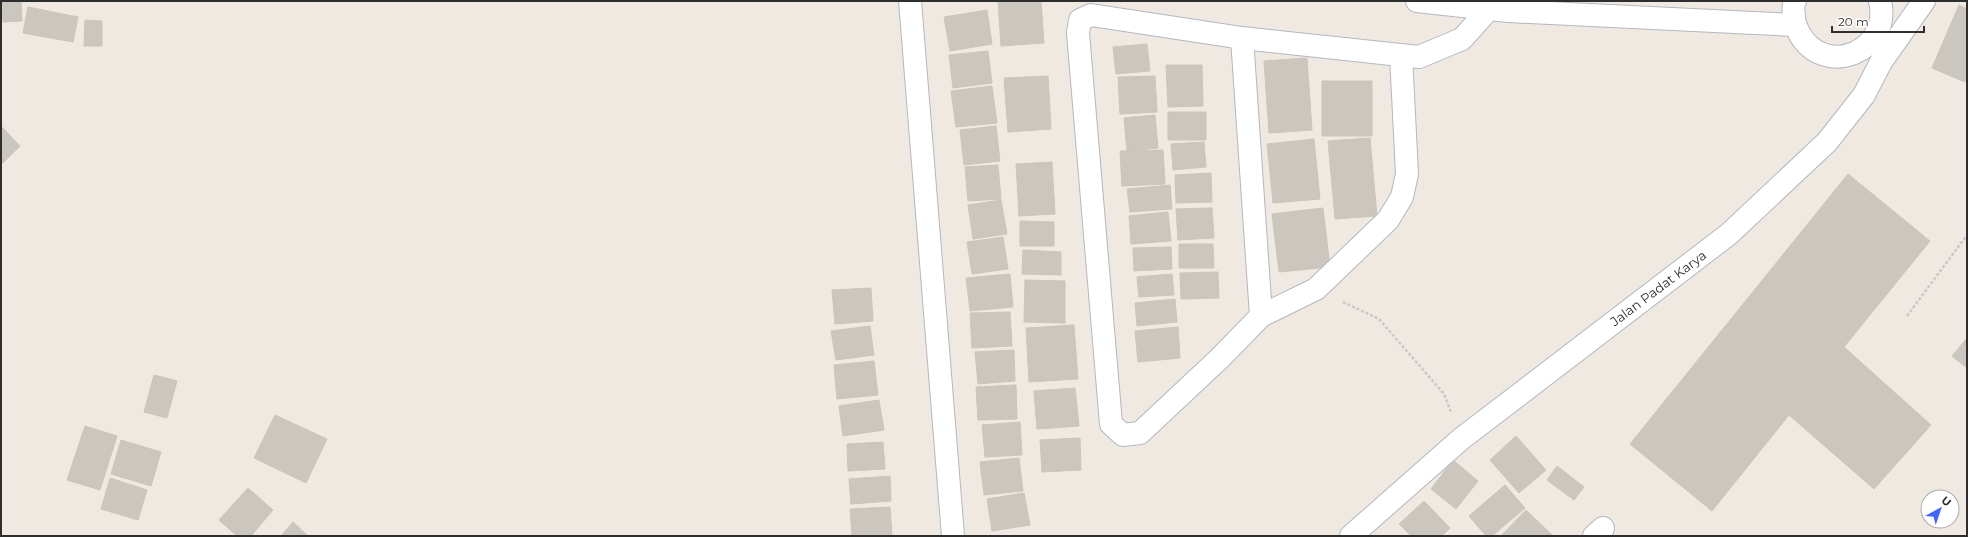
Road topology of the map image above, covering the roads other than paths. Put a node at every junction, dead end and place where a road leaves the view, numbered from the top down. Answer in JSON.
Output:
{"nodes":[{"id":1,"x":910,"y":1,"type":"edge"},
{"id":2,"x":1417,"y":1,"type":"edge"},
{"id":3,"x":1795,"y":1,"type":"edge"},
{"id":4,"x":1880,"y":1,"type":"edge"},
{"id":5,"x":1916,"y":3,"type":"edge"},
{"id":6,"x":1489,"y":9,"type":"junction"},
{"id":7,"x":1795,"y":25,"type":"junction"},
{"id":8,"x":1242,"y":38,"type":"junction"},
{"id":9,"x":1401,"y":55,"type":"junction"},
{"id":10,"x":1853,"y":55,"type":"junction"},
{"id":11,"x":1881,"y":62,"type":"junction"},
{"id":12,"x":1261,"y":316,"type":"junction"},
{"id":13,"x":953,"y":536,"type":"edge"},
{"id":14,"x":1351,"y":536,"type":"edge"}],
"edges":[{"from":1,"to":13,"type":"street"},
{"from":2,"to":6,"type":"street"},
{"from":3,"to":7,"type":"street"},
{"from":4,"to":10,"type":"street"},
{"from":5,"to":11,"type":"street","name":"Jalan Padat Karya"},
{"from":6,"to":7,"type":"street"},
{"from":6,"to":9,"type":"street"},
{"from":7,"to":10,"type":"street"},
{"from":8,"to":9,"type":"street"},
{"from":8,"to":12,"type":"street"},
{"from":8,"to":12,"type":"street"},
{"from":9,"to":12,"type":"street"},
{"from":10,"to":11,"type":"street"},
{"from":11,"to":14,"type":"street","name":"Jalan Padat Karya"}]}
